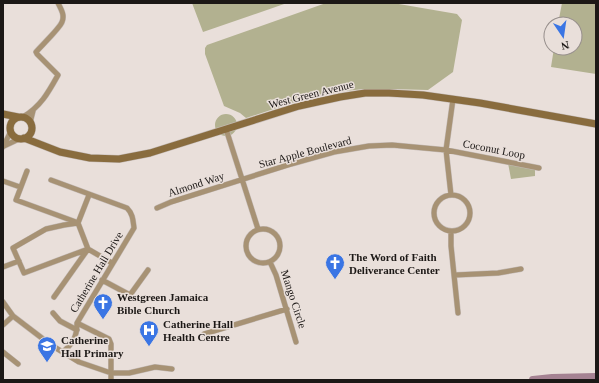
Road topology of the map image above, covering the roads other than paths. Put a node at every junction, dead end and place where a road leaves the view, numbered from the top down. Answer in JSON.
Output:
{"nodes":[{"id":1,"x":58,"y":3,"type":"edge"},
{"id":2,"x":453,"y":99,"type":"junction"},
{"id":3,"x":33,"y":111,"type":"junction"},
{"id":4,"x":3,"y":114,"type":"edge"},
{"id":5,"x":20,"y":117,"type":"junction"},
{"id":6,"x":596,"y":124,"type":"edge"},
{"id":7,"x":31,"y":126,"type":"junction"},
{"id":8,"x":11,"y":129,"type":"junction"},
{"id":9,"x":226,"y":129,"type":"junction"},
{"id":10,"x":22,"y":138,"type":"junction"},
{"id":11,"x":38,"y":143,"type":"junction"},
{"id":12,"x":4,"y":146,"type":"edge"},
{"id":13,"x":446,"y":150,"type":"junction"},
{"id":14,"x":539,"y":168,"type":"dead end"},
{"id":15,"x":27,"y":171,"type":"dead end"},
{"id":16,"x":3,"y":180,"type":"edge"},
{"id":17,"x":51,"y":180,"type":"dead end"},
{"id":18,"x":243,"y":180,"type":"junction"},
{"id":19,"x":20,"y":187,"type":"junction"},
{"id":20,"x":89,"y":194,"type":"junction"},
{"id":21,"x":451,"y":195,"type":"junction"},
{"id":22,"x":157,"y":208,"type":"dead end"},
{"id":23,"x":78,"y":223,"type":"junction"},
{"id":24,"x":258,"y":229,"type":"junction"},
{"id":25,"x":451,"y":231,"type":"junction"},
{"id":26,"x":88,"y":249,"type":"junction"},
{"id":27,"x":19,"y":261,"type":"junction"},
{"id":28,"x":270,"y":262,"type":"junction"},
{"id":29,"x":112,"y":263,"type":"junction"},
{"id":30,"x":3,"y":267,"type":"edge"},
{"id":31,"x":148,"y":270,"type":"dead end"},
{"id":32,"x":520,"y":270,"type":"dead end"},
{"id":33,"x":455,"y":275,"type":"junction"},
{"id":34,"x":102,"y":280,"type":"junction"},
{"id":35,"x":54,"y":297,"type":"dead end"},
{"id":36,"x":3,"y":302,"type":"edge"},
{"id":37,"x":287,"y":309,"type":"junction"},
{"id":38,"x":53,"y":313,"type":"dead end"},
{"id":39,"x":458,"y":313,"type":"dead end"},
{"id":40,"x":13,"y":316,"type":"junction"},
{"id":41,"x":77,"y":323,"type":"junction"},
{"id":42,"x":3,"y":325,"type":"edge"},
{"id":43,"x":77,"y":330,"type":"junction"},
{"id":44,"x":204,"y":334,"type":"dead end"},
{"id":45,"x":296,"y":342,"type":"dead end"},
{"id":46,"x":3,"y":352,"type":"edge"},
{"id":47,"x":63,"y":352,"type":"junction"},
{"id":48,"x":18,"y":364,"type":"dead end"},
{"id":49,"x":172,"y":368,"type":"dead end"},
{"id":50,"x":111,"y":373,"type":"junction"},
{"id":51,"x":111,"y":380,"type":"edge"}],
"edges":[{"from":1,"to":3,"type":"street"},
{"from":2,"to":6,"type":"street","name":"West Green Avenue"},
{"from":2,"to":9,"type":"street","name":"West Green Avenue"},
{"from":2,"to":13,"type":"street"},
{"from":3,"to":5,"type":"street"},
{"from":3,"to":7,"type":"street"},
{"from":4,"to":5,"type":"street"},
{"from":4,"to":8,"type":"street"},
{"from":5,"to":7,"type":"street"},
{"from":5,"to":8,"type":"street"},
{"from":7,"to":10,"type":"street"},
{"from":7,"to":11,"type":"street"},
{"from":8,"to":10,"type":"street"},
{"from":8,"to":12,"type":"street"},
{"from":9,"to":11,"type":"street","name":"West Green Avenue"},
{"from":9,"to":18,"type":"street"},
{"from":10,"to":11,"type":"street","name":"West Green Avenue"},
{"from":10,"to":12,"type":"street"},
{"from":13,"to":14,"type":"street","name":"Coconut Loop"},
{"from":13,"to":18,"type":"street","name":"Star Apple Boulevard"},
{"from":13,"to":21,"type":"street"},
{"from":15,"to":19,"type":"street"},
{"from":16,"to":19,"type":"street"},
{"from":17,"to":20,"type":"street","name":"Catherine Hall Drive"},
{"from":18,"to":22,"type":"street","name":"Almond Way"},
{"from":18,"to":24,"type":"street"},
{"from":19,"to":23,"type":"street"},
{"from":20,"to":23,"type":"street"},
{"from":20,"to":29,"type":"street","name":"Catherine Hall Drive"},
{"from":21,"to":25,"type":"street"},
{"from":21,"to":25,"type":"street"},
{"from":23,"to":26,"type":"street"},
{"from":23,"to":27,"type":"street"},
{"from":24,"to":28,"type":"street"},
{"from":24,"to":28,"type":"street"},
{"from":25,"to":33,"type":"street"},
{"from":26,"to":27,"type":"street"},
{"from":26,"to":29,"type":"street"},
{"from":26,"to":35,"type":"street"},
{"from":27,"to":30,"type":"street"},
{"from":28,"to":37,"type":"street","name":"Mango Circle"},
{"from":29,"to":34,"type":"street","name":"Catherine Hall Drive"},
{"from":31,"to":34,"type":"street"},
{"from":32,"to":33,"type":"street"},
{"from":33,"to":39,"type":"street"},
{"from":34,"to":41,"type":"street","name":"Catherine Hall Drive"},
{"from":36,"to":40,"type":"street"},
{"from":37,"to":44,"type":"street"},
{"from":37,"to":45,"type":"street","name":"Mango Circle"},
{"from":38,"to":43,"type":"street"},
{"from":40,"to":42,"type":"street"},
{"from":40,"to":47,"type":"street"},
{"from":41,"to":43,"type":"street","name":"Catherine Hall Drive"},
{"from":41,"to":50,"type":"street"},
{"from":43,"to":47,"type":"street","name":"Catherine Hall Drive"},
{"from":46,"to":48,"type":"street"},
{"from":47,"to":50,"type":"street"},
{"from":49,"to":50,"type":"street"},
{"from":50,"to":51,"type":"street"}]}
